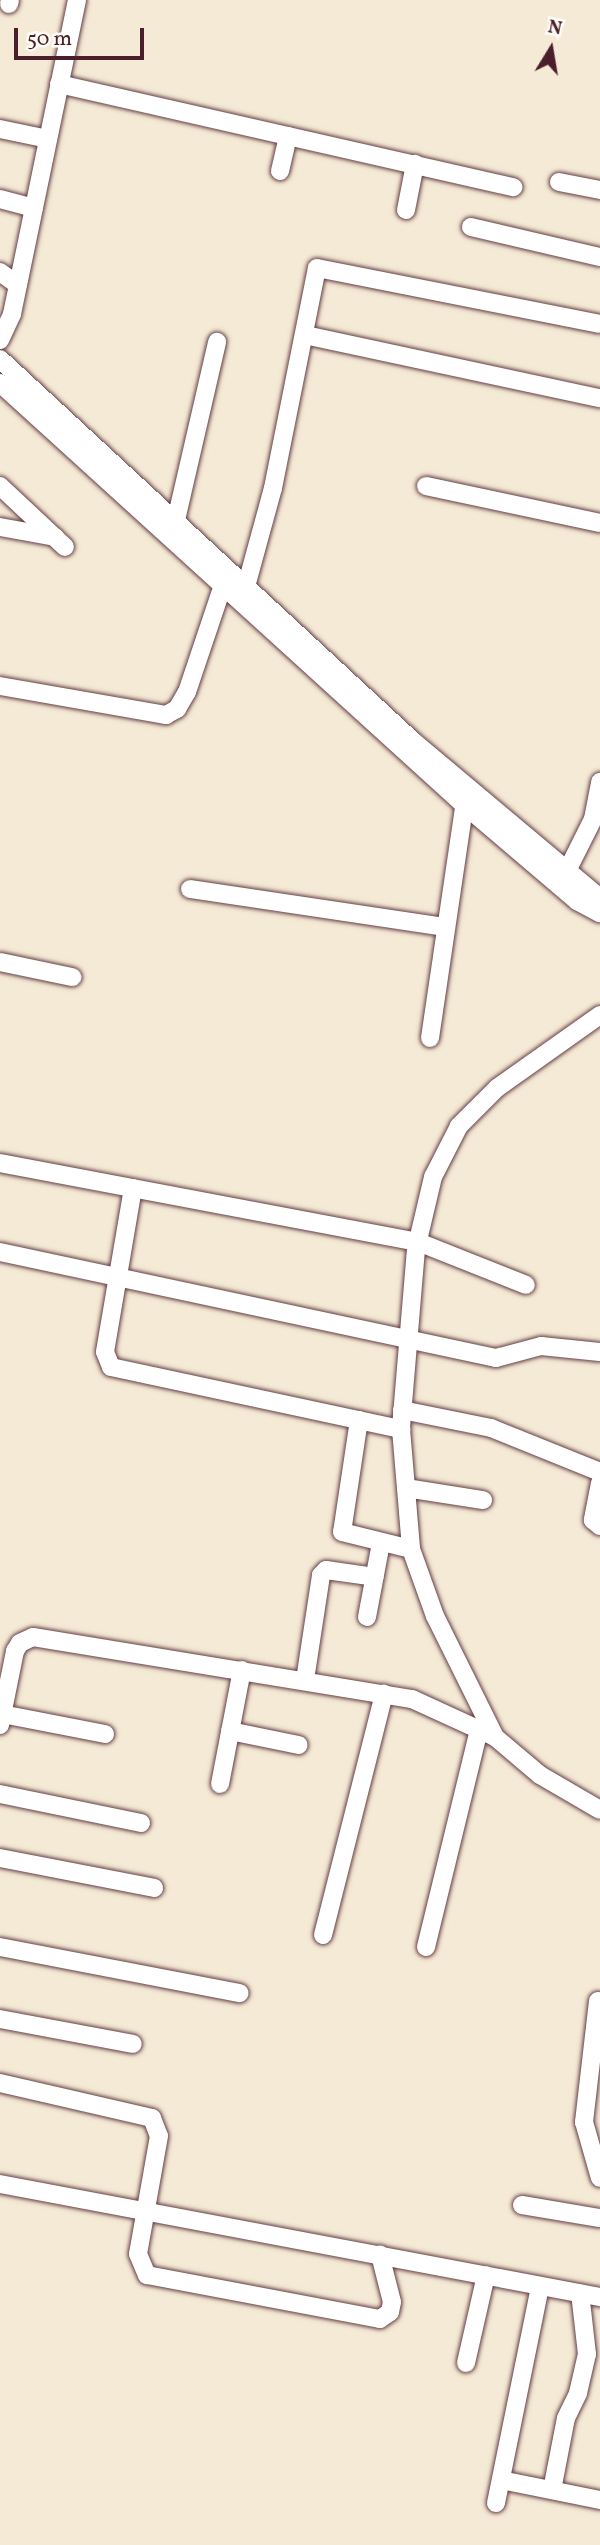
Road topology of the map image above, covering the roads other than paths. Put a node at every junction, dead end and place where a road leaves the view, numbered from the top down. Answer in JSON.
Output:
{"nodes":[{"id":1,"x":77,"y":0,"type":"edge"},
{"id":2,"x":60,"y":84,"type":"junction"},
{"id":3,"x":0,"y":129,"type":"edge"},
{"id":4,"x":288,"y":135,"type":"junction"},
{"id":5,"x":48,"y":139,"type":"junction"},
{"id":6,"x":415,"y":164,"type":"junction"},
{"id":7,"x":280,"y":171,"type":"dead end"},
{"id":8,"x":559,"y":182,"type":"dead end"},
{"id":9,"x":513,"y":187,"type":"dead end"},
{"id":10,"x":600,"y":190,"type":"edge"},
{"id":11,"x":0,"y":199,"type":"edge"},
{"id":12,"x":34,"y":208,"type":"junction"},
{"id":13,"x":406,"y":210,"type":"dead end"},
{"id":14,"x":471,"y":227,"type":"dead end"},
{"id":15,"x":600,"y":257,"type":"edge"},
{"id":16,"x":0,"y":272,"type":"edge"},
{"id":17,"x":18,"y":285,"type":"junction"},
{"id":18,"x":600,"y":324,"type":"edge"},
{"id":19,"x":306,"y":335,"type":"junction"},
{"id":20,"x":0,"y":340,"type":"edge"},
{"id":21,"x":217,"y":342,"type":"dead end"},
{"id":22,"x":0,"y":359,"type":"edge"},
{"id":23,"x":0,"y":383,"type":"edge"},
{"id":24,"x":600,"y":398,"type":"edge"},
{"id":25,"x":70,"y":435,"type":"junction"},
{"id":26,"x":0,"y":486,"type":"edge"},
{"id":27,"x":426,"y":486,"type":"dead end"},
{"id":28,"x":167,"y":519,"type":"junction"},
{"id":29,"x":600,"y":523,"type":"edge"},
{"id":30,"x":0,"y":527,"type":"edge"},
{"id":31,"x":223,"y":585,"type":"junction"},
{"id":32,"x":244,"y":594,"type":"junction"},
{"id":33,"x":0,"y":685,"type":"edge"},
{"id":34,"x":600,"y":782,"type":"edge"},
{"id":35,"x":465,"y":796,"type":"junction"},
{"id":36,"x":566,"y":873,"type":"junction"},
{"id":37,"x":190,"y":888,"type":"dead end"},
{"id":38,"x":600,"y":898,"type":"edge"},
{"id":39,"x":600,"y":914,"type":"edge"},
{"id":40,"x":446,"y":928,"type":"junction"},
{"id":41,"x":0,"y":962,"type":"edge"},
{"id":42,"x":72,"y":977,"type":"dead end"},
{"id":43,"x":600,"y":1015,"type":"edge"},
{"id":44,"x":430,"y":1038,"type":"dead end"},
{"id":45,"x":0,"y":1163,"type":"edge"},
{"id":46,"x":133,"y":1188,"type":"junction"},
{"id":47,"x":418,"y":1242,"type":"junction"},
{"id":48,"x":0,"y":1252,"type":"edge"},
{"id":49,"x":116,"y":1276,"type":"junction"},
{"id":50,"x":526,"y":1285,"type":"dead end"},
{"id":51,"x":410,"y":1343,"type":"junction"},
{"id":52,"x":600,"y":1352,"type":"edge"},
{"id":53,"x":402,"y":1410,"type":"junction"},
{"id":54,"x":359,"y":1420,"type":"junction"},
{"id":55,"x":401,"y":1429,"type":"junction"},
{"id":56,"x":600,"y":1472,"type":"edge"},
{"id":57,"x":600,"y":1483,"type":"edge"},
{"id":58,"x":406,"y":1488,"type":"junction"},
{"id":59,"x":483,"y":1500,"type":"dead end"},
{"id":60,"x":600,"y":1526,"type":"edge"},
{"id":61,"x":381,"y":1543,"type":"junction"},
{"id":62,"x":411,"y":1549,"type":"junction"},
{"id":63,"x":375,"y":1577,"type":"junction"},
{"id":64,"x":367,"y":1617,"type":"dead end"},
{"id":65,"x":242,"y":1670,"type":"junction"},
{"id":66,"x":305,"y":1680,"type":"junction"},
{"id":67,"x":384,"y":1694,"type":"junction"},
{"id":68,"x":1,"y":1720,"type":"edge"},
{"id":69,"x":230,"y":1731,"type":"junction"},
{"id":70,"x":487,"y":1733,"type":"junction"},
{"id":71,"x":105,"y":1734,"type":"dead end"},
{"id":72,"x":299,"y":1745,"type":"dead end"},
{"id":73,"x":219,"y":1784,"type":"dead end"},
{"id":74,"x":0,"y":1794,"type":"edge"},
{"id":75,"x":600,"y":1810,"type":"edge"},
{"id":76,"x":141,"y":1823,"type":"dead end"},
{"id":77,"x":0,"y":1858,"type":"edge"},
{"id":78,"x":154,"y":1888,"type":"dead end"},
{"id":79,"x":323,"y":1935,"type":"dead end"},
{"id":80,"x":0,"y":1947,"type":"edge"},
{"id":81,"x":426,"y":1947,"type":"dead end"},
{"id":82,"x":240,"y":1993,"type":"dead end"},
{"id":83,"x":598,"y":2001,"type":"edge"},
{"id":84,"x":0,"y":2019,"type":"edge"},
{"id":85,"x":133,"y":2044,"type":"dead end"},
{"id":86,"x":0,"y":2083,"type":"edge"},
{"id":87,"x":600,"y":2178,"type":"edge"},
{"id":88,"x":0,"y":2184,"type":"edge"},
{"id":89,"x":522,"y":2205,"type":"dead end"},
{"id":90,"x":145,"y":2212,"type":"junction"},
{"id":91,"x":600,"y":2218,"type":"edge"},
{"id":92,"x":380,"y":2255,"type":"junction"},
{"id":93,"x":486,"y":2275,"type":"junction"},
{"id":94,"x":540,"y":2286,"type":"junction"},
{"id":95,"x":580,"y":2293,"type":"junction"},
{"id":96,"x":600,"y":2297,"type":"edge"},
{"id":97,"x":466,"y":2363,"type":"dead end"},
{"id":98,"x":501,"y":2480,"type":"junction"},
{"id":99,"x":552,"y":2490,"type":"junction"},
{"id":100,"x":600,"y":2500,"type":"edge"},
{"id":101,"x":496,"y":2503,"type":"dead end"}],
"edges":[{"from":1,"to":2,"type":"street"},
{"from":2,"to":4,"type":"street"},
{"from":2,"to":5,"type":"street"},
{"from":3,"to":5,"type":"street"},
{"from":4,"to":6,"type":"street"},
{"from":4,"to":7,"type":"street"},
{"from":5,"to":12,"type":"street"},
{"from":6,"to":9,"type":"street"},
{"from":6,"to":13,"type":"street"},
{"from":8,"to":10,"type":"street"},
{"from":11,"to":12,"type":"street"},
{"from":12,"to":17,"type":"street"},
{"from":14,"to":15,"type":"street"},
{"from":16,"to":17,"type":"street"},
{"from":17,"to":20,"type":"street"},
{"from":18,"to":19,"type":"street"},
{"from":19,"to":24,"type":"street"},
{"from":19,"to":32,"type":"street"},
{"from":21,"to":28,"type":"street"},
{"from":22,"to":25,"type":"street"},
{"from":23,"to":25,"type":"street"},
{"from":25,"to":28,"type":"street"},
{"from":26,"to":30,"type":"street"},
{"from":27,"to":29,"type":"street"},
{"from":28,"to":31,"type":"street"},
{"from":28,"to":32,"type":"street"},
{"from":31,"to":32,"type":"street"},
{"from":31,"to":33,"type":"street"},
{"from":32,"to":35,"type":"street"},
{"from":34,"to":36,"type":"street"},
{"from":35,"to":36,"type":"street"},
{"from":35,"to":39,"type":"street"},
{"from":35,"to":40,"type":"street"},
{"from":36,"to":38,"type":"street"},
{"from":37,"to":40,"type":"street"},
{"from":40,"to":44,"type":"street"},
{"from":41,"to":42,"type":"street"},
{"from":43,"to":47,"type":"street"},
{"from":45,"to":46,"type":"street"},
{"from":46,"to":47,"type":"street"},
{"from":46,"to":49,"type":"street"},
{"from":47,"to":50,"type":"street"},
{"from":47,"to":51,"type":"street"},
{"from":48,"to":49,"type":"street"},
{"from":49,"to":51,"type":"street"},
{"from":49,"to":54,"type":"street"},
{"from":51,"to":52,"type":"street"},
{"from":51,"to":53,"type":"street"},
{"from":53,"to":55,"type":"street"},
{"from":53,"to":56,"type":"street"},
{"from":54,"to":55,"type":"street"},
{"from":54,"to":61,"type":"street"},
{"from":55,"to":58,"type":"street"},
{"from":57,"to":60,"type":"street"},
{"from":58,"to":59,"type":"street"},
{"from":58,"to":62,"type":"street"},
{"from":61,"to":62,"type":"street"},
{"from":61,"to":63,"type":"street"},
{"from":62,"to":70,"type":"street"},
{"from":63,"to":64,"type":"street"},
{"from":63,"to":66,"type":"street"},
{"from":65,"to":66,"type":"street"},
{"from":65,"to":68,"type":"street"},
{"from":65,"to":69,"type":"street"},
{"from":66,"to":67,"type":"street"},
{"from":67,"to":70,"type":"street"},
{"from":67,"to":79,"type":"street"},
{"from":68,"to":71,"type":"street"},
{"from":69,"to":72,"type":"street"},
{"from":69,"to":73,"type":"street"},
{"from":70,"to":75,"type":"street"},
{"from":70,"to":81,"type":"street"},
{"from":74,"to":76,"type":"street"},
{"from":77,"to":78,"type":"street"},
{"from":80,"to":82,"type":"street"},
{"from":83,"to":87,"type":"street"},
{"from":84,"to":85,"type":"street"},
{"from":86,"to":90,"type":"street"},
{"from":88,"to":90,"type":"street"},
{"from":89,"to":91,"type":"street"},
{"from":90,"to":92,"type":"street"},
{"from":90,"to":92,"type":"street"},
{"from":92,"to":93,"type":"street"},
{"from":93,"to":94,"type":"street"},
{"from":93,"to":97,"type":"street"},
{"from":94,"to":95,"type":"street"},
{"from":94,"to":98,"type":"street"},
{"from":95,"to":96,"type":"street"},
{"from":95,"to":99,"type":"street"},
{"from":98,"to":99,"type":"street"},
{"from":98,"to":101,"type":"street"},
{"from":99,"to":100,"type":"street"}]}
